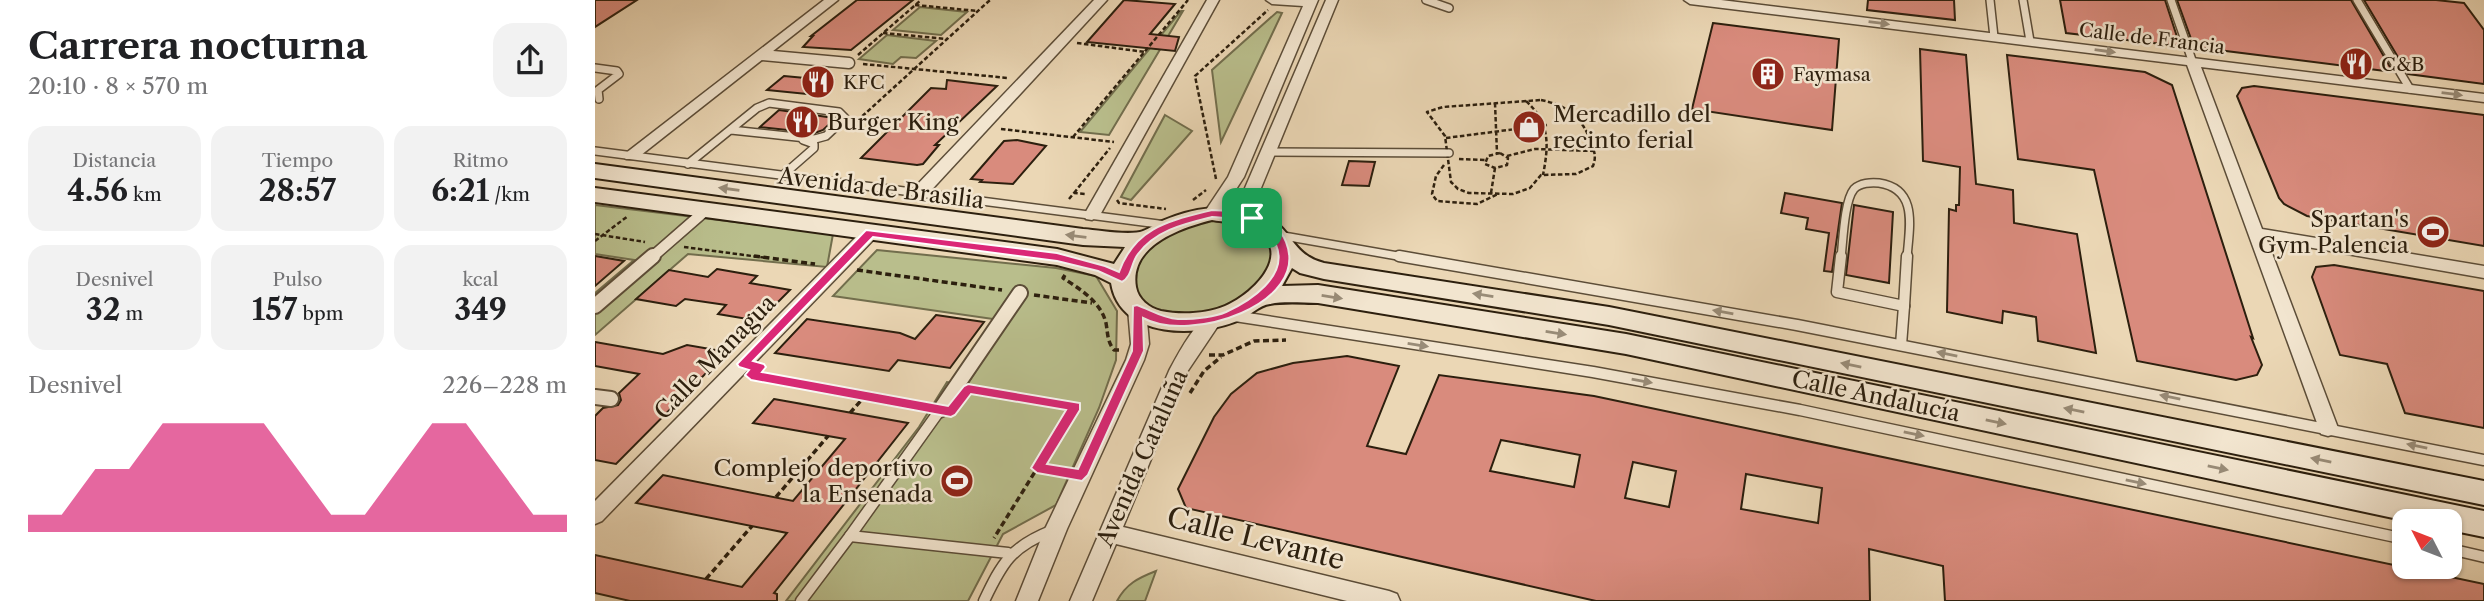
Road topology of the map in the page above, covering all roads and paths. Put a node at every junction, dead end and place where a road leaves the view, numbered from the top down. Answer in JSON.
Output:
{"nodes":[{"id":1,"x":832,"y":0,"type":"edge"},
{"id":2,"x":921,"y":0,"type":"edge"},
{"id":3,"x":990,"y":0,"type":"edge"},
{"id":4,"x":1101,"y":0,"type":"edge"},
{"id":5,"x":1188,"y":0,"type":"edge"},
{"id":6,"x":1213,"y":0,"type":"edge"},
{"id":7,"x":1272,"y":0,"type":"edge"},
{"id":8,"x":1332,"y":0,"type":"edge"},
{"id":9,"x":1426,"y":0,"type":"edge"},
{"id":10,"x":1690,"y":0,"type":"edge"},
{"id":11,"x":1990,"y":0,"type":"edge"},
{"id":12,"x":2023,"y":0,"type":"edge"},
{"id":13,"x":2171,"y":0,"type":"edge"},
{"id":14,"x":2357,"y":0,"type":"edge"},
{"id":15,"x":1279,"y":1,"type":"edge"},
{"id":16,"x":1311,"y":2,"type":"edge"},
{"id":17,"x":915,"y":5,"type":"junction"},
{"id":18,"x":1449,"y":8,"type":"dead end"},
{"id":19,"x":978,"y":10,"type":"junction"},
{"id":20,"x":883,"y":33,"type":"junction"},
{"id":21,"x":1994,"y":37,"type":"junction"},
{"id":22,"x":947,"y":39,"type":"junction"},
{"id":23,"x":1061,"y":41,"type":"junction"},
{"id":24,"x":2030,"y":41,"type":"junction"},
{"id":25,"x":1145,"y":52,"type":"junction"},
{"id":26,"x":762,"y":55,"type":"junction"},
{"id":27,"x":849,"y":63,"type":"junction"},
{"id":28,"x":2193,"y":63,"type":"junction"},
{"id":29,"x":595,"y":68,"type":"edge"},
{"id":30,"x":914,"y":69,"type":"junction"},
{"id":31,"x":1024,"y":79,"type":"junction"},
{"id":32,"x":2410,"y":89,"type":"junction"},
{"id":33,"x":2484,"y":98,"type":"edge"},
{"id":34,"x":599,"y":99,"type":"dead end"},
{"id":35,"x":1526,"y":101,"type":"junction"},
{"id":36,"x":1495,"y":103,"type":"junction"},
{"id":37,"x":854,"y":123,"type":"dead end"},
{"id":38,"x":1547,"y":125,"type":"junction"},
{"id":39,"x":981,"y":127,"type":"junction"},
{"id":40,"x":731,"y":130,"type":"junction"},
{"id":41,"x":1496,"y":131,"type":"junction"},
{"id":42,"x":792,"y":136,"type":"junction"},
{"id":43,"x":1073,"y":137,"type":"junction"},
{"id":44,"x":1446,"y":138,"type":"junction"},
{"id":45,"x":1547,"y":149,"type":"junction"},
{"id":46,"x":595,"y":151,"type":"edge"},
{"id":47,"x":1594,"y":151,"type":"junction"},
{"id":48,"x":1268,"y":152,"type":"junction"},
{"id":49,"x":1497,"y":153,"type":"junction"},
{"id":50,"x":631,"y":156,"type":"junction"},
{"id":51,"x":1449,"y":156,"type":"junction"},
{"id":52,"x":1507,"y":156,"type":"junction"},
{"id":53,"x":1485,"y":160,"type":"junction"},
{"id":54,"x":688,"y":164,"type":"junction"},
{"id":55,"x":1495,"y":168,"type":"junction"},
{"id":56,"x":595,"y":171,"type":"edge"},
{"id":57,"x":1543,"y":174,"type":"junction"},
{"id":58,"x":782,"y":176,"type":"junction"},
{"id":59,"x":1216,"y":179,"type":"dead end"},
{"id":60,"x":919,"y":193,"type":"junction"},
{"id":61,"x":1074,"y":193,"type":"dead end"},
{"id":62,"x":1491,"y":193,"type":"junction"},
{"id":63,"x":1499,"y":194,"type":"junction"},
{"id":64,"x":595,"y":195,"type":"edge"},
{"id":65,"x":646,"y":202,"type":"junction"},
{"id":66,"x":706,"y":210,"type":"junction"},
{"id":67,"x":1212,"y":213,"type":"junction"},
{"id":68,"x":1092,"y":215,"type":"junction"},
{"id":69,"x":1252,"y":218,"type":"junction"},
{"id":70,"x":1168,"y":225,"type":"junction"},
{"id":71,"x":870,"y":233,"type":"junction"},
{"id":72,"x":2256,"y":233,"type":"junction"},
{"id":73,"x":1144,"y":240,"type":"junction"},
{"id":74,"x":595,"y":241,"type":"edge"},
{"id":75,"x":1281,"y":243,"type":"junction"},
{"id":76,"x":2484,"y":272,"type":"edge"},
{"id":77,"x":1122,"y":278,"type":"junction"},
{"id":78,"x":1020,"y":293,"type":"dead end"},
{"id":79,"x":1264,"y":295,"type":"junction"},
{"id":80,"x":595,"y":306,"type":"edge"},
{"id":81,"x":1904,"y":306,"type":"junction"},
{"id":82,"x":1137,"y":309,"type":"junction"},
{"id":83,"x":1221,"y":318,"type":"junction"},
{"id":84,"x":1901,"y":345,"type":"junction"},
{"id":85,"x":743,"y":364,"type":"junction"},
{"id":86,"x":968,"y":389,"type":"dead end"},
{"id":87,"x":865,"y":396,"type":"junction"},
{"id":88,"x":595,"y":397,"type":"edge"},
{"id":89,"x":611,"y":399,"type":"dead end"},
{"id":90,"x":940,"y":410,"type":"junction"},
{"id":91,"x":850,"y":413,"type":"dead end"},
{"id":92,"x":2328,"y":428,"type":"junction"},
{"id":93,"x":828,"y":436,"type":"dead end"},
{"id":94,"x":2484,"y":460,"type":"edge"},
{"id":95,"x":1037,"y":468,"type":"junction"},
{"id":96,"x":1082,"y":475,"type":"junction"},
{"id":97,"x":2484,"y":493,"type":"edge"},
{"id":98,"x":776,"y":497,"type":"dead end"},
{"id":99,"x":595,"y":515,"type":"edge"},
{"id":100,"x":2484,"y":524,"type":"edge"},
{"id":101,"x":752,"y":526,"type":"dead end"},
{"id":102,"x":1056,"y":529,"type":"junction"},
{"id":103,"x":1110,"y":533,"type":"junction"},
{"id":104,"x":850,"y":536,"type":"junction"},
{"id":105,"x":2392,"y":537,"type":"edge"},
{"id":106,"x":986,"y":550,"type":"junction"},
{"id":107,"x":2462,"y":551,"type":"edge"},
{"id":108,"x":1008,"y":553,"type":"junction"},
{"id":109,"x":2484,"y":556,"type":"edge"},
{"id":110,"x":706,"y":579,"type":"dead end"},
{"id":111,"x":801,"y":601,"type":"edge"},
{"id":112,"x":984,"y":601,"type":"edge"},
{"id":113,"x":1027,"y":601,"type":"edge"},
{"id":114,"x":1081,"y":601,"type":"edge"},
{"id":115,"x":1388,"y":601,"type":"edge"}],
"edges":[{"from":1,"to":26,"type":"street"},
{"from":2,"to":17,"type":"path"},
{"from":3,"to":19,"type":"path"},
{"from":4,"to":23,"type":"street"},
{"from":5,"to":25,"type":"path"},
{"from":6,"to":68,"type":"street"},
{"from":7,"to":15,"type":"street"},
{"from":8,"to":48,"type":"street"},
{"from":9,"to":18,"type":"lane"},
{"from":10,"to":21,"type":"street","name":"Calle de Francia","one_way":true},
{"from":11,"to":21,"type":"lane"},
{"from":12,"to":24,"type":"lane"},
{"from":13,"to":28,"type":"lane"},
{"from":14,"to":32,"type":"lane"},
{"from":15,"to":16,"type":"street"},
{"from":15,"to":59,"type":"path"},
{"from":16,"to":67,"type":"street"},
{"from":17,"to":19,"type":"path"},
{"from":17,"to":20,"type":"path"},
{"from":19,"to":22,"type":"path"},
{"from":20,"to":22,"type":"path"},
{"from":20,"to":27,"type":"path"},
{"from":21,"to":24,"type":"street","name":"Calle de Francia"},
{"from":22,"to":30,"type":"path"},
{"from":23,"to":25,"type":"path"},
{"from":23,"to":31,"type":"street"},
{"from":24,"to":28,"type":"street","name":"Calle de Francia","one_way":true},
{"from":25,"to":43,"type":"path"},
{"from":26,"to":27,"type":"street"},
{"from":26,"to":50,"type":"street"},
{"from":27,"to":30,"type":"path"},
{"from":28,"to":32,"type":"street","name":"Calle de Francia"},
{"from":28,"to":72,"type":"street"},
{"from":29,"to":34,"type":"lane"},
{"from":30,"to":31,"type":"path"},
{"from":30,"to":37,"type":"path"},
{"from":31,"to":39,"type":"street"},
{"from":32,"to":33,"type":"street","name":"Calle de Francia","one_way":true},
{"from":35,"to":36,"type":"path"},
{"from":35,"to":38,"type":"path"},
{"from":35,"to":47,"type":"path"},
{"from":36,"to":41,"type":"path"},
{"from":36,"to":44,"type":"path"},
{"from":38,"to":41,"type":"path"},
{"from":38,"to":45,"type":"path"},
{"from":39,"to":43,"type":"path"},
{"from":39,"to":60,"type":"street"},
{"from":40,"to":42,"type":"lane"},
{"from":40,"to":42,"type":"lane"},
{"from":40,"to":54,"type":"lane"},
{"from":41,"to":44,"type":"path"},
{"from":41,"to":49,"type":"path"},
{"from":42,"to":58,"type":"lane"},
{"from":43,"to":61,"type":"path"},
{"from":44,"to":51,"type":"path"},
{"from":45,"to":47,"type":"path"},
{"from":45,"to":52,"type":"path"},
{"from":45,"to":57,"type":"path"},
{"from":46,"to":50,"type":"lane","name":"Avenida de Brasilia"},
{"from":47,"to":57,"type":"path"},
{"from":48,"to":51,"type":"lane"},
{"from":48,"to":69,"type":"street"},
{"from":49,"to":52,"type":"path"},
{"from":49,"to":53,"type":"path"},
{"from":50,"to":54,"type":"lane","name":"Avenida de Brasilia"},
{"from":51,"to":53,"type":"path"},
{"from":51,"to":62,"type":"path"},
{"from":51,"to":63,"type":"path"},
{"from":52,"to":55,"type":"path"},
{"from":53,"to":55,"type":"path"},
{"from":54,"to":58,"type":"lane","name":"Avenida de Brasilia"},
{"from":55,"to":62,"type":"path"},
{"from":73,"to":56,"type":"main road","name":"Avenida de Brasilia","one_way":true},
{"from":57,"to":63,"type":"path"},
{"from":58,"to":60,"type":"lane","name":"Avenida de Brasilia"},
{"from":60,"to":68,"type":"lane","name":"Avenida de Brasilia"},
{"from":62,"to":63,"type":"path"},
{"from":64,"to":65,"type":"main road","name":"Avenida de Brasilia"},
{"from":65,"to":66,"type":"main road","name":"Avenida de Brasilia"},
{"from":65,"to":74,"type":"path"},
{"from":66,"to":71,"type":"main road","name":"Avenida de Brasilia"},
{"from":66,"to":80,"type":"street"},
{"from":67,"to":69,"type":"main road"},
{"from":67,"to":70,"type":"main road"},
{"from":68,"to":70,"type":"lane","name":"Avenida de Brasilia"},
{"from":69,"to":75,"type":"main road"},
{"from":70,"to":73,"type":"main road"},
{"from":71,"to":77,"type":"main road","name":"Avenida de Brasilia"},
{"from":71,"to":85,"type":"street","name":"Calle Managua"},
{"from":72,"to":76,"type":"street"},
{"from":72,"to":92,"type":"street"},
{"from":73,"to":77,"type":"main road"},
{"from":75,"to":79,"type":"main road"},
{"from":84,"to":75,"type":"lane","one_way":true},
{"from":97,"to":75,"type":"main road","name":"Calle Andalucía","one_way":true},
{"from":77,"to":82,"type":"main road"},
{"from":78,"to":90,"type":"street"},
{"from":79,"to":83,"type":"main road"},
{"from":79,"to":100,"type":"main road","name":"Calle Andalucía","one_way":true},
{"from":81,"to":81,"type":"lane"},
{"from":81,"to":84,"type":"lane"},
{"from":82,"to":83,"type":"main road"},
{"from":82,"to":96,"type":"street","name":"Avenida Cataluña"},
{"from":83,"to":103,"type":"street","name":"Avenida Cataluña"},
{"from":83,"to":105,"type":"lane","name":"Calle Andalucía","one_way":true},
{"from":92,"to":84,"type":"lane","one_way":true},
{"from":85,"to":87,"type":"path"},
{"from":85,"to":99,"type":"street","name":"Calle Managua"},
{"from":86,"to":95,"type":"path"},
{"from":87,"to":90,"type":"path"},
{"from":87,"to":91,"type":"path"},
{"from":88,"to":89,"type":"street"},
{"from":90,"to":104,"type":"lane"},
{"from":94,"to":92,"type":"lane","one_way":true},
{"from":93,"to":98,"type":"path"},
{"from":95,"to":96,"type":"path"},
{"from":95,"to":106,"type":"path"},
{"from":96,"to":102,"type":"street","name":"Avenida Cataluña"},
{"from":101,"to":110,"type":"path"},
{"from":102,"to":108,"type":"lane"},
{"from":102,"to":113,"type":"street","name":"Avenida Cataluña"},
{"from":103,"to":114,"type":"street","name":"Avenida Cataluña"},
{"from":103,"to":115,"type":"street","name":"Calle Levante"},
{"from":104,"to":106,"type":"lane"},
{"from":104,"to":111,"type":"lane"},
{"from":106,"to":108,"type":"lane"},
{"from":107,"to":109,"type":"lane"},
{"from":108,"to":112,"type":"lane"}]}
